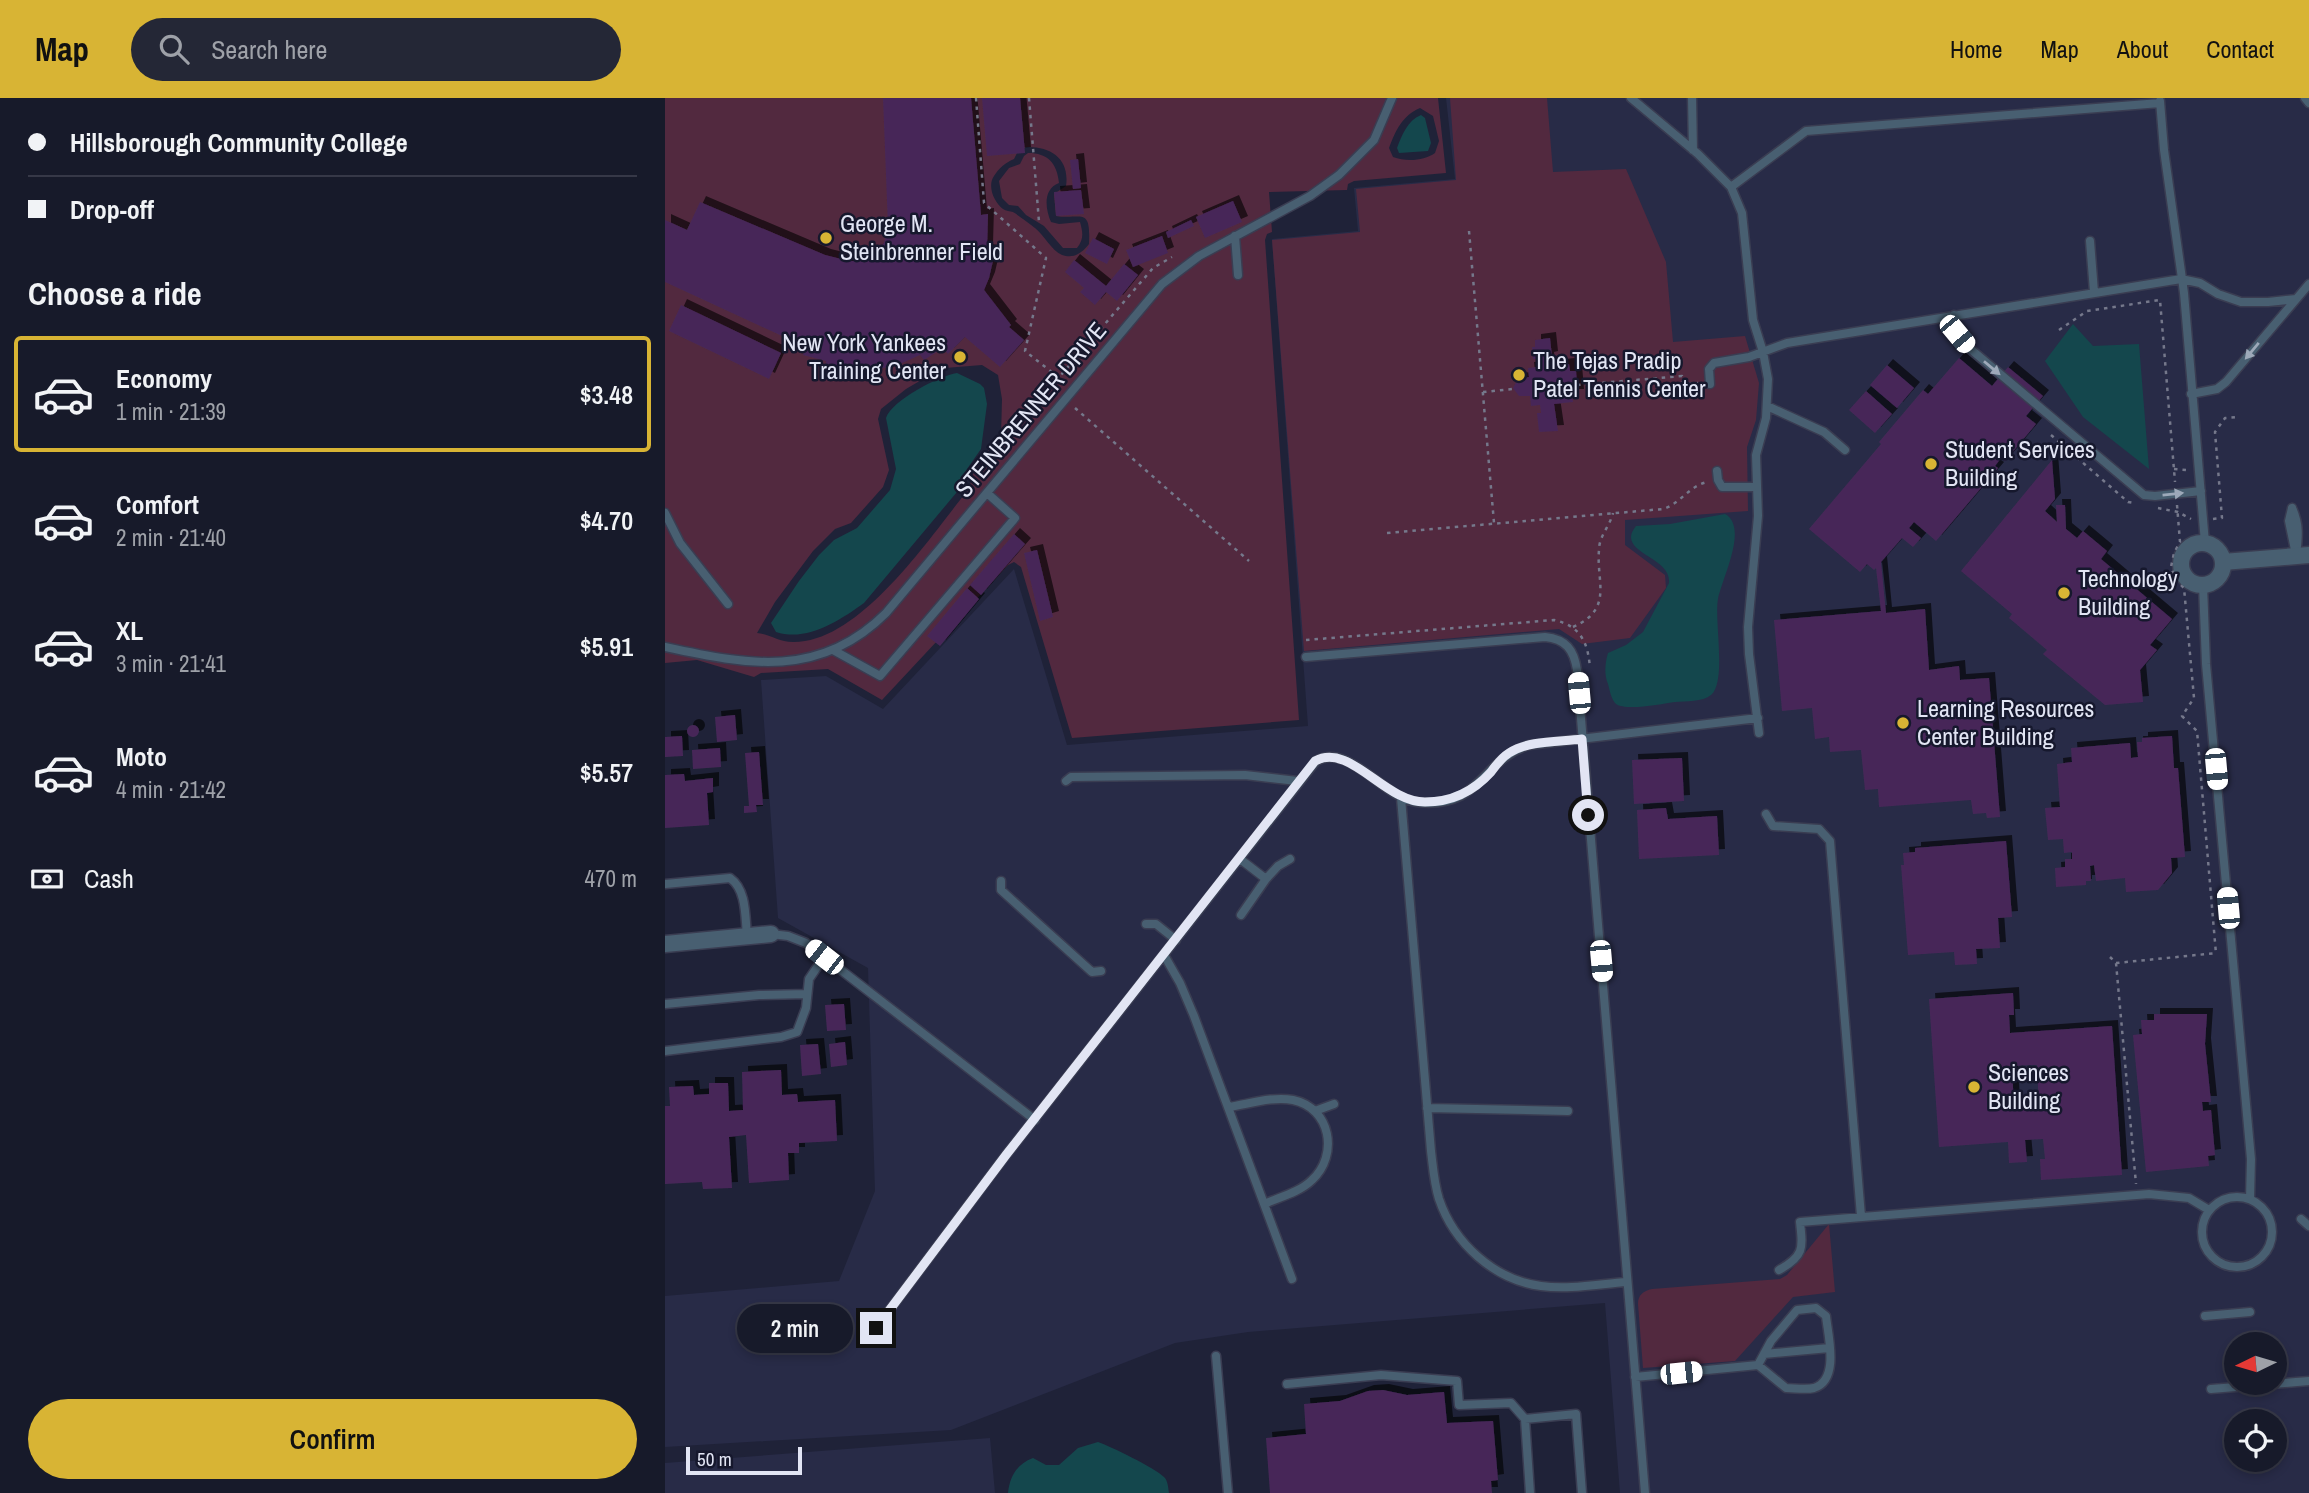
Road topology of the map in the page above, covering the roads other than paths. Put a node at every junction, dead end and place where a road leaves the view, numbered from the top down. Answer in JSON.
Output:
{"nodes":[{"id":1,"x":1392,"y":98,"type":"edge"},
{"id":2,"x":1632,"y":98,"type":"edge"},
{"id":3,"x":1692,"y":98,"type":"edge"},
{"id":4,"x":2305,"y":98,"type":"edge"},
{"id":5,"x":2160,"y":100,"type":"edge"},
{"id":6,"x":2309,"y":103,"type":"edge"},
{"id":7,"x":1693,"y":150,"type":"junction"},
{"id":8,"x":1731,"y":187,"type":"junction"},
{"id":9,"x":1235,"y":236,"type":"junction"},
{"id":10,"x":2090,"y":241,"type":"dead end"},
{"id":11,"x":1238,"y":275,"type":"dead end"},
{"id":12,"x":2181,"y":279,"type":"junction"},
{"id":13,"x":2309,"y":284,"type":"edge"},
{"id":14,"x":2094,"y":292,"type":"junction"},
{"id":15,"x":2296,"y":299,"type":"junction"},
{"id":16,"x":1954,"y":315,"type":"junction"},
{"id":17,"x":1763,"y":352,"type":"junction"},
{"id":18,"x":1710,"y":383,"type":"road end"},
{"id":19,"x":2191,"y":394,"type":"junction"},
{"id":20,"x":1767,"y":405,"type":"junction"},
{"id":21,"x":1845,"y":450,"type":"dead end"},
{"id":22,"x":1717,"y":475,"type":"road end"},
{"id":23,"x":1757,"y":487,"type":"junction"},
{"id":24,"x":2201,"y":491,"type":"junction"},
{"id":25,"x":987,"y":493,"type":"junction"},
{"id":26,"x":665,"y":513,"type":"edge"},
{"id":27,"x":2205,"y":543,"type":"junction"},
{"id":28,"x":2303,"y":555,"type":"edge"},
{"id":29,"x":2223,"y":562,"type":"junction"},
{"id":30,"x":2203,"y":585,"type":"junction"},
{"id":31,"x":728,"y":604,"type":"dead end"},
{"id":32,"x":665,"y":647,"type":"edge"},
{"id":33,"x":833,"y":650,"type":"junction"},
{"id":34,"x":1306,"y":657,"type":"dead end"},
{"id":35,"x":1758,"y":718,"type":"junction"},
{"id":36,"x":1759,"y":733,"type":"dead end"},
{"id":37,"x":1582,"y":739,"type":"junction"},
{"id":38,"x":1066,"y":781,"type":"dead end"},
{"id":39,"x":1297,"y":781,"type":"junction"},
{"id":40,"x":1401,"y":798,"type":"junction"},
{"id":41,"x":1766,"y":814,"type":"dead end"},
{"id":42,"x":1240,"y":859,"type":"junction"},
{"id":43,"x":1290,"y":859,"type":"dead end"},
{"id":44,"x":1266,"y":879,"type":"junction"},
{"id":45,"x":1001,"y":881,"type":"dead end"},
{"id":46,"x":665,"y":884,"type":"edge"},
{"id":47,"x":1241,"y":915,"type":"dead end"},
{"id":48,"x":1146,"y":924,"type":"dead end"},
{"id":49,"x":771,"y":934,"type":"joint"},
{"id":50,"x":747,"y":936,"type":"junction"},
{"id":51,"x":1176,"y":940,"type":"junction"},
{"id":52,"x":665,"y":944,"type":"edge"},
{"id":53,"x":1164,"y":956,"type":"junction"},
{"id":54,"x":824,"y":957,"type":"junction"},
{"id":55,"x":1101,"y":971,"type":"dead end"},
{"id":56,"x":807,"y":994,"type":"junction"},
{"id":57,"x":665,"y":1004,"type":"edge"},
{"id":58,"x":665,"y":1051,"type":"edge"},
{"id":59,"x":1335,"y":1104,"type":"dead end"},
{"id":60,"x":1229,"y":1107,"type":"junction"},
{"id":61,"x":1427,"y":1108,"type":"junction"},
{"id":62,"x":1314,"y":1111,"type":"junction"},
{"id":63,"x":1568,"y":1111,"type":"dead end"},
{"id":64,"x":1035,"y":1120,"type":"junction"},
{"id":65,"x":2250,"y":1199,"type":"junction"},
{"id":66,"x":1264,"y":1204,"type":"junction"},
{"id":67,"x":2209,"y":1210,"type":"junction"},
{"id":68,"x":1861,"y":1216,"type":"junction"},
{"id":69,"x":2301,"y":1219,"type":"dead end"},
{"id":70,"x":2309,"y":1226,"type":"edge"},
{"id":71,"x":1779,"y":1270,"type":"dead end"},
{"id":72,"x":1292,"y":1279,"type":"dead end"},
{"id":73,"x":1627,"y":1282,"type":"junction"},
{"id":74,"x":2250,"y":1312,"type":"dead end"},
{"id":75,"x":2205,"y":1316,"type":"dead end"},
{"id":76,"x":876,"y":1328,"type":"dead end"},
{"id":77,"x":1829,"y":1348,"type":"junction"},
{"id":78,"x":1764,"y":1354,"type":"junction"},
{"id":79,"x":1216,"y":1356,"type":"dead end"},
{"id":80,"x":1758,"y":1365,"type":"junction"},
{"id":81,"x":1635,"y":1377,"type":"junction"},
{"id":82,"x":2309,"y":1381,"type":"edge"},
{"id":83,"x":1287,"y":1384,"type":"dead end"},
{"id":84,"x":2211,"y":1389,"type":"dead end"},
{"id":85,"x":1525,"y":1419,"type":"junction"},
{"id":86,"x":1228,"y":1493,"type":"edge"},
{"id":87,"x":1530,"y":1493,"type":"edge"},
{"id":88,"x":1583,"y":1493,"type":"edge"},
{"id":89,"x":1645,"y":1493,"type":"edge"}],
"edges":[{"from":1,"to":9,"type":"lane","name":"STEINBRENNER DRIVE"},
{"from":2,"to":7,"type":"lane"},
{"from":3,"to":7,"type":"lane"},
{"from":4,"to":6,"type":"lane"},
{"from":5,"to":8,"type":"lane"},
{"from":5,"to":12,"type":"lane"},
{"from":7,"to":8,"type":"lane"},
{"from":8,"to":17,"type":"lane"},
{"from":9,"to":11,"type":"lane"},
{"from":9,"to":25,"type":"lane","name":"STEINBRENNER DRIVE"},
{"from":10,"to":14,"type":"lane"},
{"from":12,"to":14,"type":"lane"},
{"from":12,"to":15,"type":"lane"},
{"from":12,"to":19,"type":"lane"},
{"from":13,"to":15,"type":"lane"},
{"from":14,"to":16,"type":"lane"},
{"from":15,"to":19,"type":"lane","one_way":true},
{"from":16,"to":17,"type":"lane"},
{"from":16,"to":24,"type":"lane","one_way":true},
{"from":17,"to":18,"type":"lane"},
{"from":17,"to":20,"type":"lane"},
{"from":19,"to":24,"type":"lane"},
{"from":20,"to":21,"type":"lane"},
{"from":20,"to":23,"type":"lane"},
{"from":22,"to":23,"type":"lane"},
{"from":23,"to":35,"type":"lane"},
{"from":24,"to":27,"type":"lane"},
{"from":25,"to":33,"type":"lane","name":"STEINBRENNER DRIVE"},
{"from":25,"to":33,"type":"lane"},
{"from":26,"to":31,"type":"lane"},
{"from":27,"to":29,"type":"street"},
{"from":27,"to":30,"type":"street"},
{"from":28,"to":29,"type":"street"},
{"from":29,"to":30,"type":"street"},
{"from":30,"to":65,"type":"lane"},
{"from":32,"to":33,"type":"lane","name":"STEINBRENNER DRIVE"},
{"from":34,"to":37,"type":"lane"},
{"from":35,"to":36,"type":"lane"},
{"from":35,"to":37,"type":"lane"},
{"from":37,"to":40,"type":"lane"},
{"from":37,"to":73,"type":"lane"},
{"from":38,"to":39,"type":"lane"},
{"from":39,"to":40,"type":"lane"},
{"from":39,"to":42,"type":"lane"},
{"from":40,"to":61,"type":"lane"},
{"from":41,"to":68,"type":"lane"},
{"from":42,"to":44,"type":"lane"},
{"from":42,"to":51,"type":"lane"},
{"from":43,"to":44,"type":"lane"},
{"from":44,"to":47,"type":"lane"},
{"from":45,"to":55,"type":"lane"},
{"from":46,"to":50,"type":"lane"},
{"from":48,"to":51,"type":"lane"},
{"from":49,"to":50,"type":"street"},
{"from":49,"to":54,"type":"lane"},
{"from":50,"to":52,"type":"street"},
{"from":51,"to":53,"type":"lane"},
{"from":53,"to":60,"type":"lane"},
{"from":53,"to":64,"type":"lane"},
{"from":54,"to":56,"type":"lane"},
{"from":54,"to":64,"type":"lane"},
{"from":56,"to":57,"type":"lane"},
{"from":56,"to":58,"type":"lane"},
{"from":59,"to":62,"type":"lane"},
{"from":60,"to":62,"type":"lane"},
{"from":60,"to":66,"type":"lane"},
{"from":61,"to":63,"type":"lane"},
{"from":61,"to":73,"type":"lane"},
{"from":62,"to":66,"type":"lane"},
{"from":64,"to":76,"type":"lane"},
{"from":65,"to":67,"type":"lane"},
{"from":65,"to":67,"type":"lane"},
{"from":66,"to":72,"type":"lane"},
{"from":67,"to":68,"type":"lane"},
{"from":68,"to":71,"type":"lane"},
{"from":69,"to":70,"type":"lane"},
{"from":73,"to":81,"type":"lane"},
{"from":74,"to":75,"type":"lane"},
{"from":77,"to":78,"type":"lane"},
{"from":77,"to":78,"type":"lane"},
{"from":77,"to":80,"type":"lane"},
{"from":78,"to":80,"type":"lane"},
{"from":79,"to":86,"type":"lane"},
{"from":80,"to":81,"type":"lane"},
{"from":81,"to":89,"type":"lane"},
{"from":82,"to":84,"type":"lane"},
{"from":83,"to":85,"type":"lane"},
{"from":85,"to":87,"type":"lane"},
{"from":85,"to":88,"type":"lane"}]}
